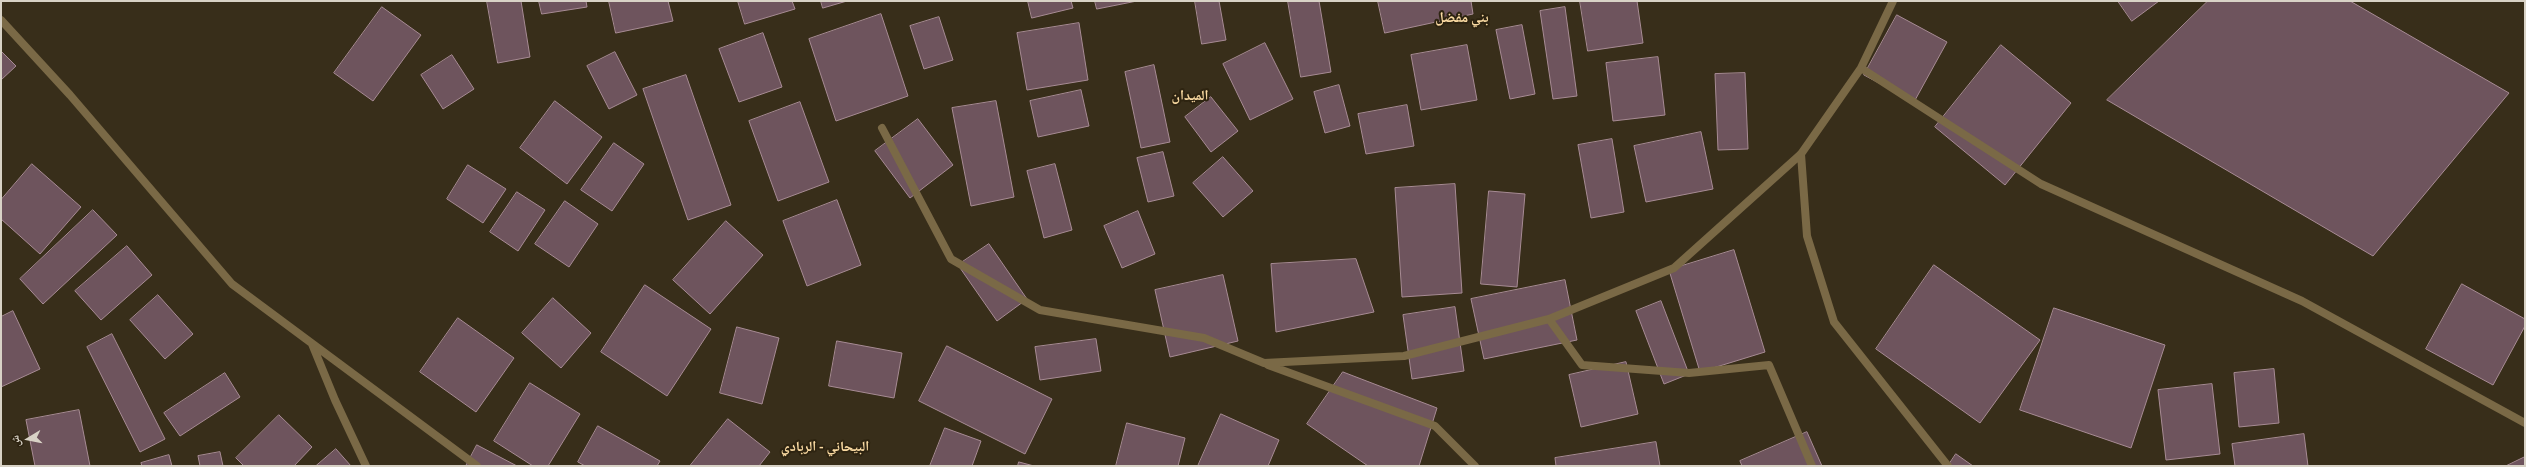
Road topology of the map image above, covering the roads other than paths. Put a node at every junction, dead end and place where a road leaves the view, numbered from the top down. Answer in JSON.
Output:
{"nodes":[{"id":1,"x":1893,"y":1,"type":"edge"},
{"id":2,"x":1,"y":20,"type":"edge"},
{"id":3,"x":1861,"y":68,"type":"junction"},
{"id":4,"x":882,"y":128,"type":"dead end"},
{"id":5,"x":1801,"y":154,"type":"junction"},
{"id":6,"x":1549,"y":319,"type":"junction"},
{"id":7,"x":312,"y":343,"type":"junction"},
{"id":8,"x":1264,"y":364,"type":"junction"},
{"id":9,"x":2525,"y":423,"type":"edge"},
{"id":10,"x":366,"y":466,"type":"edge"},
{"id":11,"x":477,"y":466,"type":"edge"},
{"id":12,"x":1475,"y":466,"type":"edge"},
{"id":13,"x":1812,"y":466,"type":"edge"},
{"id":14,"x":1948,"y":466,"type":"edge"}],
"edges":[{"from":1,"to":3,"type":"street"},
{"from":2,"to":7,"type":"street"},
{"from":3,"to":5,"type":"street"},
{"from":3,"to":9,"type":"street"},
{"from":4,"to":8,"type":"street"},
{"from":5,"to":6,"type":"street"},
{"from":5,"to":14,"type":"street"},
{"from":6,"to":8,"type":"street"},
{"from":6,"to":13,"type":"street"},
{"from":7,"to":10,"type":"street"},
{"from":7,"to":11,"type":"street"},
{"from":8,"to":12,"type":"street"}]}
